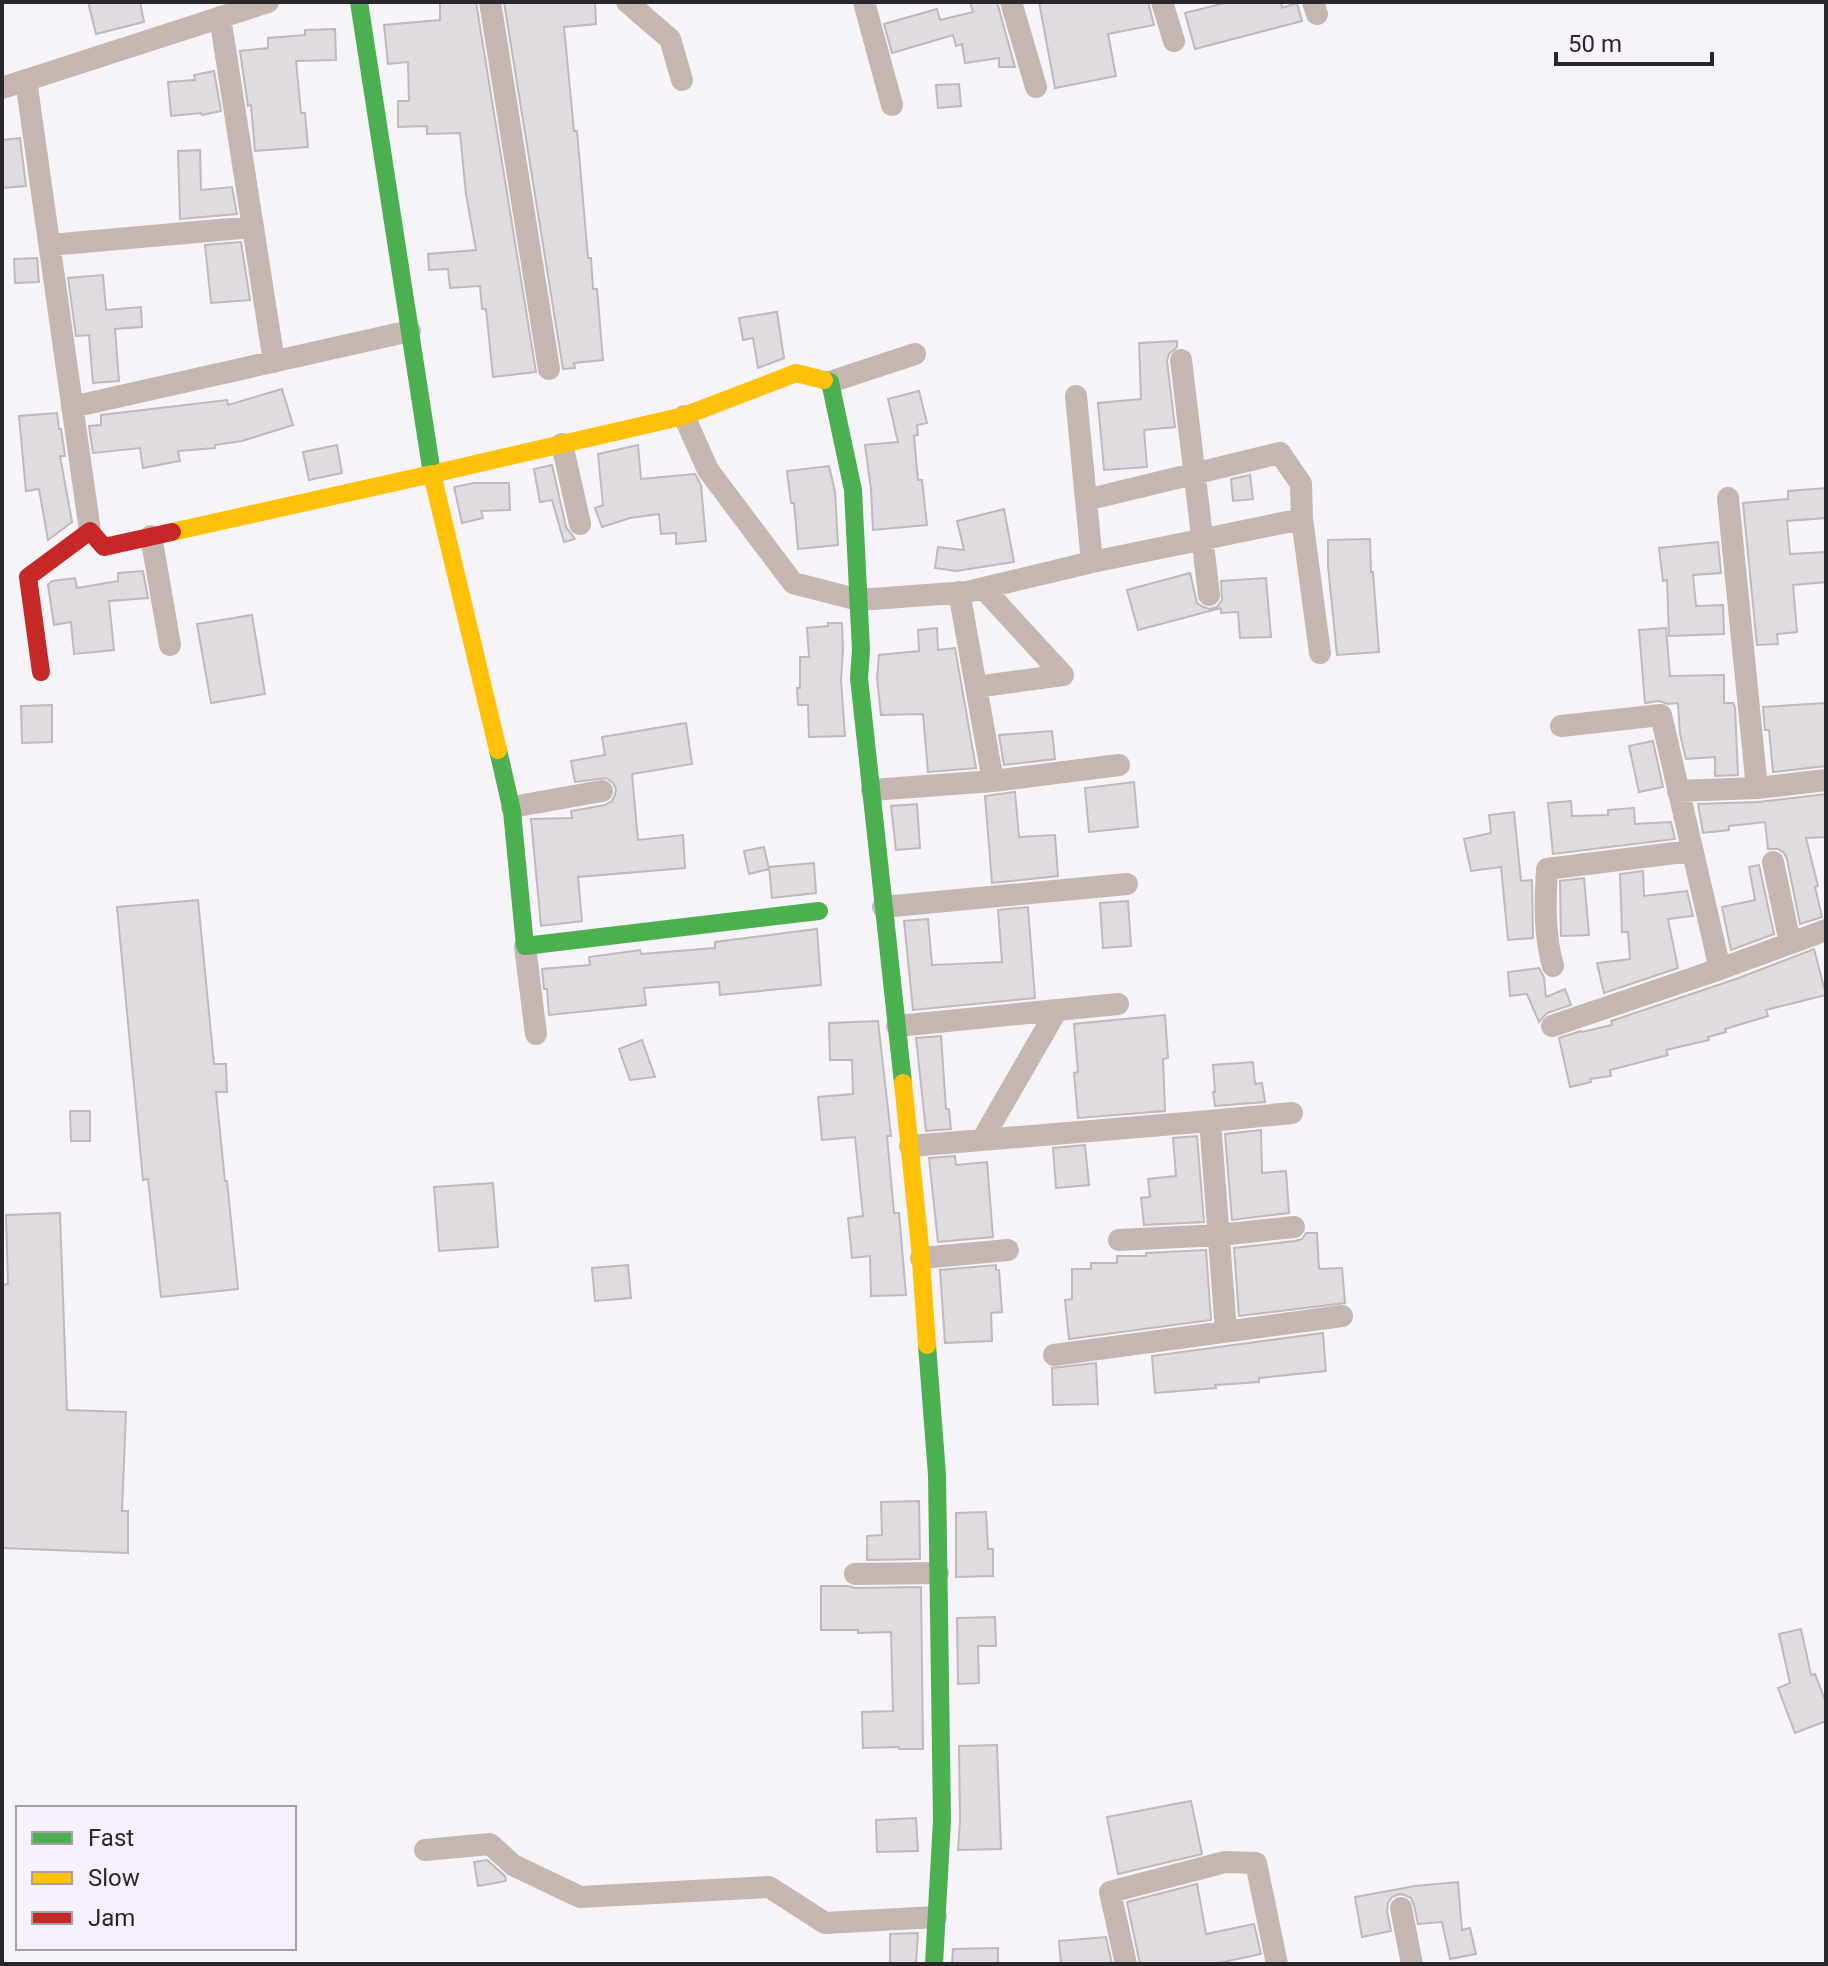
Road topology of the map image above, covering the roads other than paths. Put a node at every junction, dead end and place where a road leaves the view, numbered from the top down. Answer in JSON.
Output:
{"nodes":[{"id":1,"x":268,"y":2,"type":"edge"},
{"id":2,"x":359,"y":2,"type":"edge"},
{"id":3,"x":490,"y":2,"type":"edge"},
{"id":4,"x":627,"y":2,"type":"edge"},
{"id":5,"x":864,"y":2,"type":"edge"},
{"id":6,"x":1011,"y":2,"type":"edge"},
{"id":7,"x":1162,"y":2,"type":"edge"},
{"id":8,"x":220,"y":17,"type":"junction"},
{"id":9,"x":1174,"y":41,"type":"dead end"},
{"id":10,"x":26,"y":80,"type":"junction"},
{"id":11,"x":682,"y":80,"type":"dead end"},
{"id":12,"x":1036,"y":87,"type":"dead end"},
{"id":13,"x":2,"y":88,"type":"edge"},
{"id":14,"x":892,"y":105,"type":"dead end"},
{"id":15,"x":253,"y":227,"type":"junction"},
{"id":16,"x":50,"y":245,"type":"junction"},
{"id":17,"x":410,"y":331,"type":"junction"},
{"id":18,"x":915,"y":354,"type":"dead end"},
{"id":19,"x":1181,"y":360,"type":"dead end"},
{"id":20,"x":274,"y":362,"type":"junction"},
{"id":21,"x":549,"y":369,"type":"dead end"},
{"id":22,"x":830,"y":382,"type":"junction"},
{"id":23,"x":1076,"y":396,"type":"dead end"},
{"id":24,"x":72,"y":407,"type":"junction"},
{"id":25,"x":684,"y":416,"type":"junction"},
{"id":26,"x":562,"y":444,"type":"junction"},
{"id":27,"x":432,"y":474,"type":"junction"},
{"id":28,"x":1194,"y":474,"type":"junction"},
{"id":29,"x":1728,"y":498,"type":"dead end"},
{"id":30,"x":1086,"y":500,"type":"junction"},
{"id":31,"x":1302,"y":519,"type":"junction"},
{"id":32,"x":580,"y":524,"type":"dead end"},
{"id":33,"x":90,"y":531,"type":"junction"},
{"id":34,"x":151,"y":536,"type":"junction"},
{"id":35,"x":1201,"y":540,"type":"junction"},
{"id":36,"x":1092,"y":562,"type":"junction"},
{"id":37,"x":983,"y":588,"type":"junction"},
{"id":38,"x":959,"y":592,"type":"junction"},
{"id":39,"x":1209,"y":595,"type":"dead end"},
{"id":40,"x":859,"y":600,"type":"junction"},
{"id":41,"x":170,"y":645,"type":"dead end"},
{"id":42,"x":1320,"y":653,"type":"dead end"},
{"id":43,"x":41,"y":672,"type":"dead end"},
{"id":44,"x":976,"y":687,"type":"junction"},
{"id":45,"x":1561,"y":726,"type":"dead end"},
{"id":46,"x":1119,"y":765,"type":"dead end"},
{"id":47,"x":1826,"y":780,"type":"edge"},
{"id":48,"x":993,"y":781,"type":"junction"},
{"id":49,"x":1757,"y":788,"type":"junction"},
{"id":50,"x":872,"y":790,"type":"junction"},
{"id":51,"x":602,"y":791,"type":"dead end"},
{"id":52,"x":1678,"y":791,"type":"junction"},
{"id":53,"x":512,"y":807,"type":"junction"},
{"id":54,"x":1691,"y":851,"type":"junction"},
{"id":55,"x":1773,"y":862,"type":"dead end"},
{"id":56,"x":1127,"y":884,"type":"dead end"},
{"id":57,"x":883,"y":907,"type":"junction"},
{"id":58,"x":819,"y":911,"type":"dead end"},
{"id":59,"x":1826,"y":930,"type":"edge"},
{"id":60,"x":1790,"y":943,"type":"junction"},
{"id":61,"x":525,"y":946,"type":"junction"},
{"id":62,"x":1553,"y":966,"type":"dead end"},
{"id":63,"x":1720,"y":969,"type":"junction"},
{"id":64,"x":1118,"y":1004,"type":"dead end"},
{"id":65,"x":1057,"y":1010,"type":"junction"},
{"id":66,"x":897,"y":1026,"type":"junction"},
{"id":67,"x":1552,"y":1026,"type":"dead end"},
{"id":68,"x":536,"y":1034,"type":"dead end"},
{"id":69,"x":1292,"y":1113,"type":"dead end"},
{"id":70,"x":1210,"y":1121,"type":"junction"},
{"id":71,"x":982,"y":1140,"type":"junction"},
{"id":72,"x":910,"y":1146,"type":"junction"},
{"id":73,"x":1294,"y":1227,"type":"dead end"},
{"id":74,"x":1219,"y":1235,"type":"junction"},
{"id":75,"x":1119,"y":1240,"type":"dead end"},
{"id":76,"x":1008,"y":1250,"type":"dead end"},
{"id":77,"x":921,"y":1258,"type":"junction"},
{"id":78,"x":1342,"y":1316,"type":"dead end"},
{"id":79,"x":1226,"y":1331,"type":"junction"},
{"id":80,"x":1054,"y":1355,"type":"dead end"},
{"id":81,"x":938,"y":1573,"type":"junction"},
{"id":82,"x":855,"y":1574,"type":"dead end"},
{"id":83,"x":425,"y":1850,"type":"dead end"},
{"id":84,"x":1401,"y":1908,"type":"dead end"},
{"id":85,"x":936,"y":1917,"type":"junction"},
{"id":86,"x":934,"y":1964,"type":"edge"},
{"id":87,"x":1126,"y":1964,"type":"edge"},
{"id":88,"x":1277,"y":1964,"type":"edge"},
{"id":89,"x":1412,"y":1964,"type":"edge"}],
"edges":[{"from":1,"to":8,"type":"street"},
{"from":2,"to":17,"type":"street"},
{"from":3,"to":21,"type":"street"},
{"from":4,"to":11,"type":"street"},
{"from":5,"to":14,"type":"street"},
{"from":6,"to":12,"type":"street"},
{"from":7,"to":9,"type":"street"},
{"from":8,"to":10,"type":"street"},
{"from":8,"to":15,"type":"street"},
{"from":10,"to":13,"type":"street"},
{"from":10,"to":16,"type":"street"},
{"from":15,"to":16,"type":"street"},
{"from":15,"to":20,"type":"street"},
{"from":16,"to":24,"type":"street"},
{"from":17,"to":20,"type":"street"},
{"from":17,"to":27,"type":"street"},
{"from":18,"to":22,"type":"street"},
{"from":19,"to":28,"type":"street"},
{"from":20,"to":24,"type":"street"},
{"from":22,"to":25,"type":"street"},
{"from":22,"to":40,"type":"street"},
{"from":23,"to":30,"type":"street"},
{"from":24,"to":33,"type":"street"},
{"from":25,"to":26,"type":"street"},
{"from":25,"to":40,"type":"street"},
{"from":26,"to":27,"type":"street"},
{"from":26,"to":32,"type":"street"},
{"from":27,"to":34,"type":"street"},
{"from":27,"to":53,"type":"street"},
{"from":28,"to":30,"type":"street"},
{"from":28,"to":31,"type":"street"},
{"from":28,"to":35,"type":"street"},
{"from":29,"to":49,"type":"street"},
{"from":30,"to":36,"type":"street"},
{"from":31,"to":35,"type":"street"},
{"from":31,"to":42,"type":"street"},
{"from":33,"to":34,"type":"street"},
{"from":33,"to":43,"type":"street"},
{"from":34,"to":41,"type":"street"},
{"from":35,"to":36,"type":"street"},
{"from":35,"to":39,"type":"street"},
{"from":36,"to":37,"type":"street"},
{"from":37,"to":38,"type":"street"},
{"from":37,"to":44,"type":"street"},
{"from":38,"to":40,"type":"street"},
{"from":38,"to":44,"type":"street"},
{"from":40,"to":50,"type":"street"},
{"from":44,"to":48,"type":"street"},
{"from":45,"to":52,"type":"street"},
{"from":46,"to":48,"type":"street"},
{"from":47,"to":49,"type":"street"},
{"from":48,"to":50,"type":"street"},
{"from":49,"to":52,"type":"street"},
{"from":50,"to":57,"type":"street"},
{"from":51,"to":53,"type":"street"},
{"from":52,"to":54,"type":"street"},
{"from":53,"to":61,"type":"street"},
{"from":54,"to":62,"type":"street"},
{"from":54,"to":63,"type":"street"},
{"from":55,"to":60,"type":"street"},
{"from":56,"to":57,"type":"street"},
{"from":57,"to":66,"type":"street"},
{"from":58,"to":61,"type":"street"},
{"from":59,"to":60,"type":"street"},
{"from":60,"to":63,"type":"street"},
{"from":61,"to":68,"type":"street"},
{"from":63,"to":67,"type":"street"},
{"from":64,"to":65,"type":"street"},
{"from":65,"to":66,"type":"street"},
{"from":65,"to":71,"type":"street"},
{"from":66,"to":72,"type":"street"},
{"from":69,"to":70,"type":"street"},
{"from":70,"to":71,"type":"street"},
{"from":70,"to":74,"type":"street"},
{"from":71,"to":72,"type":"street"},
{"from":72,"to":77,"type":"street"},
{"from":73,"to":74,"type":"street"},
{"from":74,"to":75,"type":"street"},
{"from":74,"to":79,"type":"street"},
{"from":76,"to":77,"type":"street"},
{"from":77,"to":81,"type":"street"},
{"from":78,"to":79,"type":"street"},
{"from":79,"to":80,"type":"street"},
{"from":81,"to":82,"type":"street"},
{"from":81,"to":85,"type":"street"},
{"from":83,"to":85,"type":"street"},
{"from":84,"to":89,"type":"street"},
{"from":85,"to":86,"type":"street"},
{"from":87,"to":88,"type":"street"}]}
